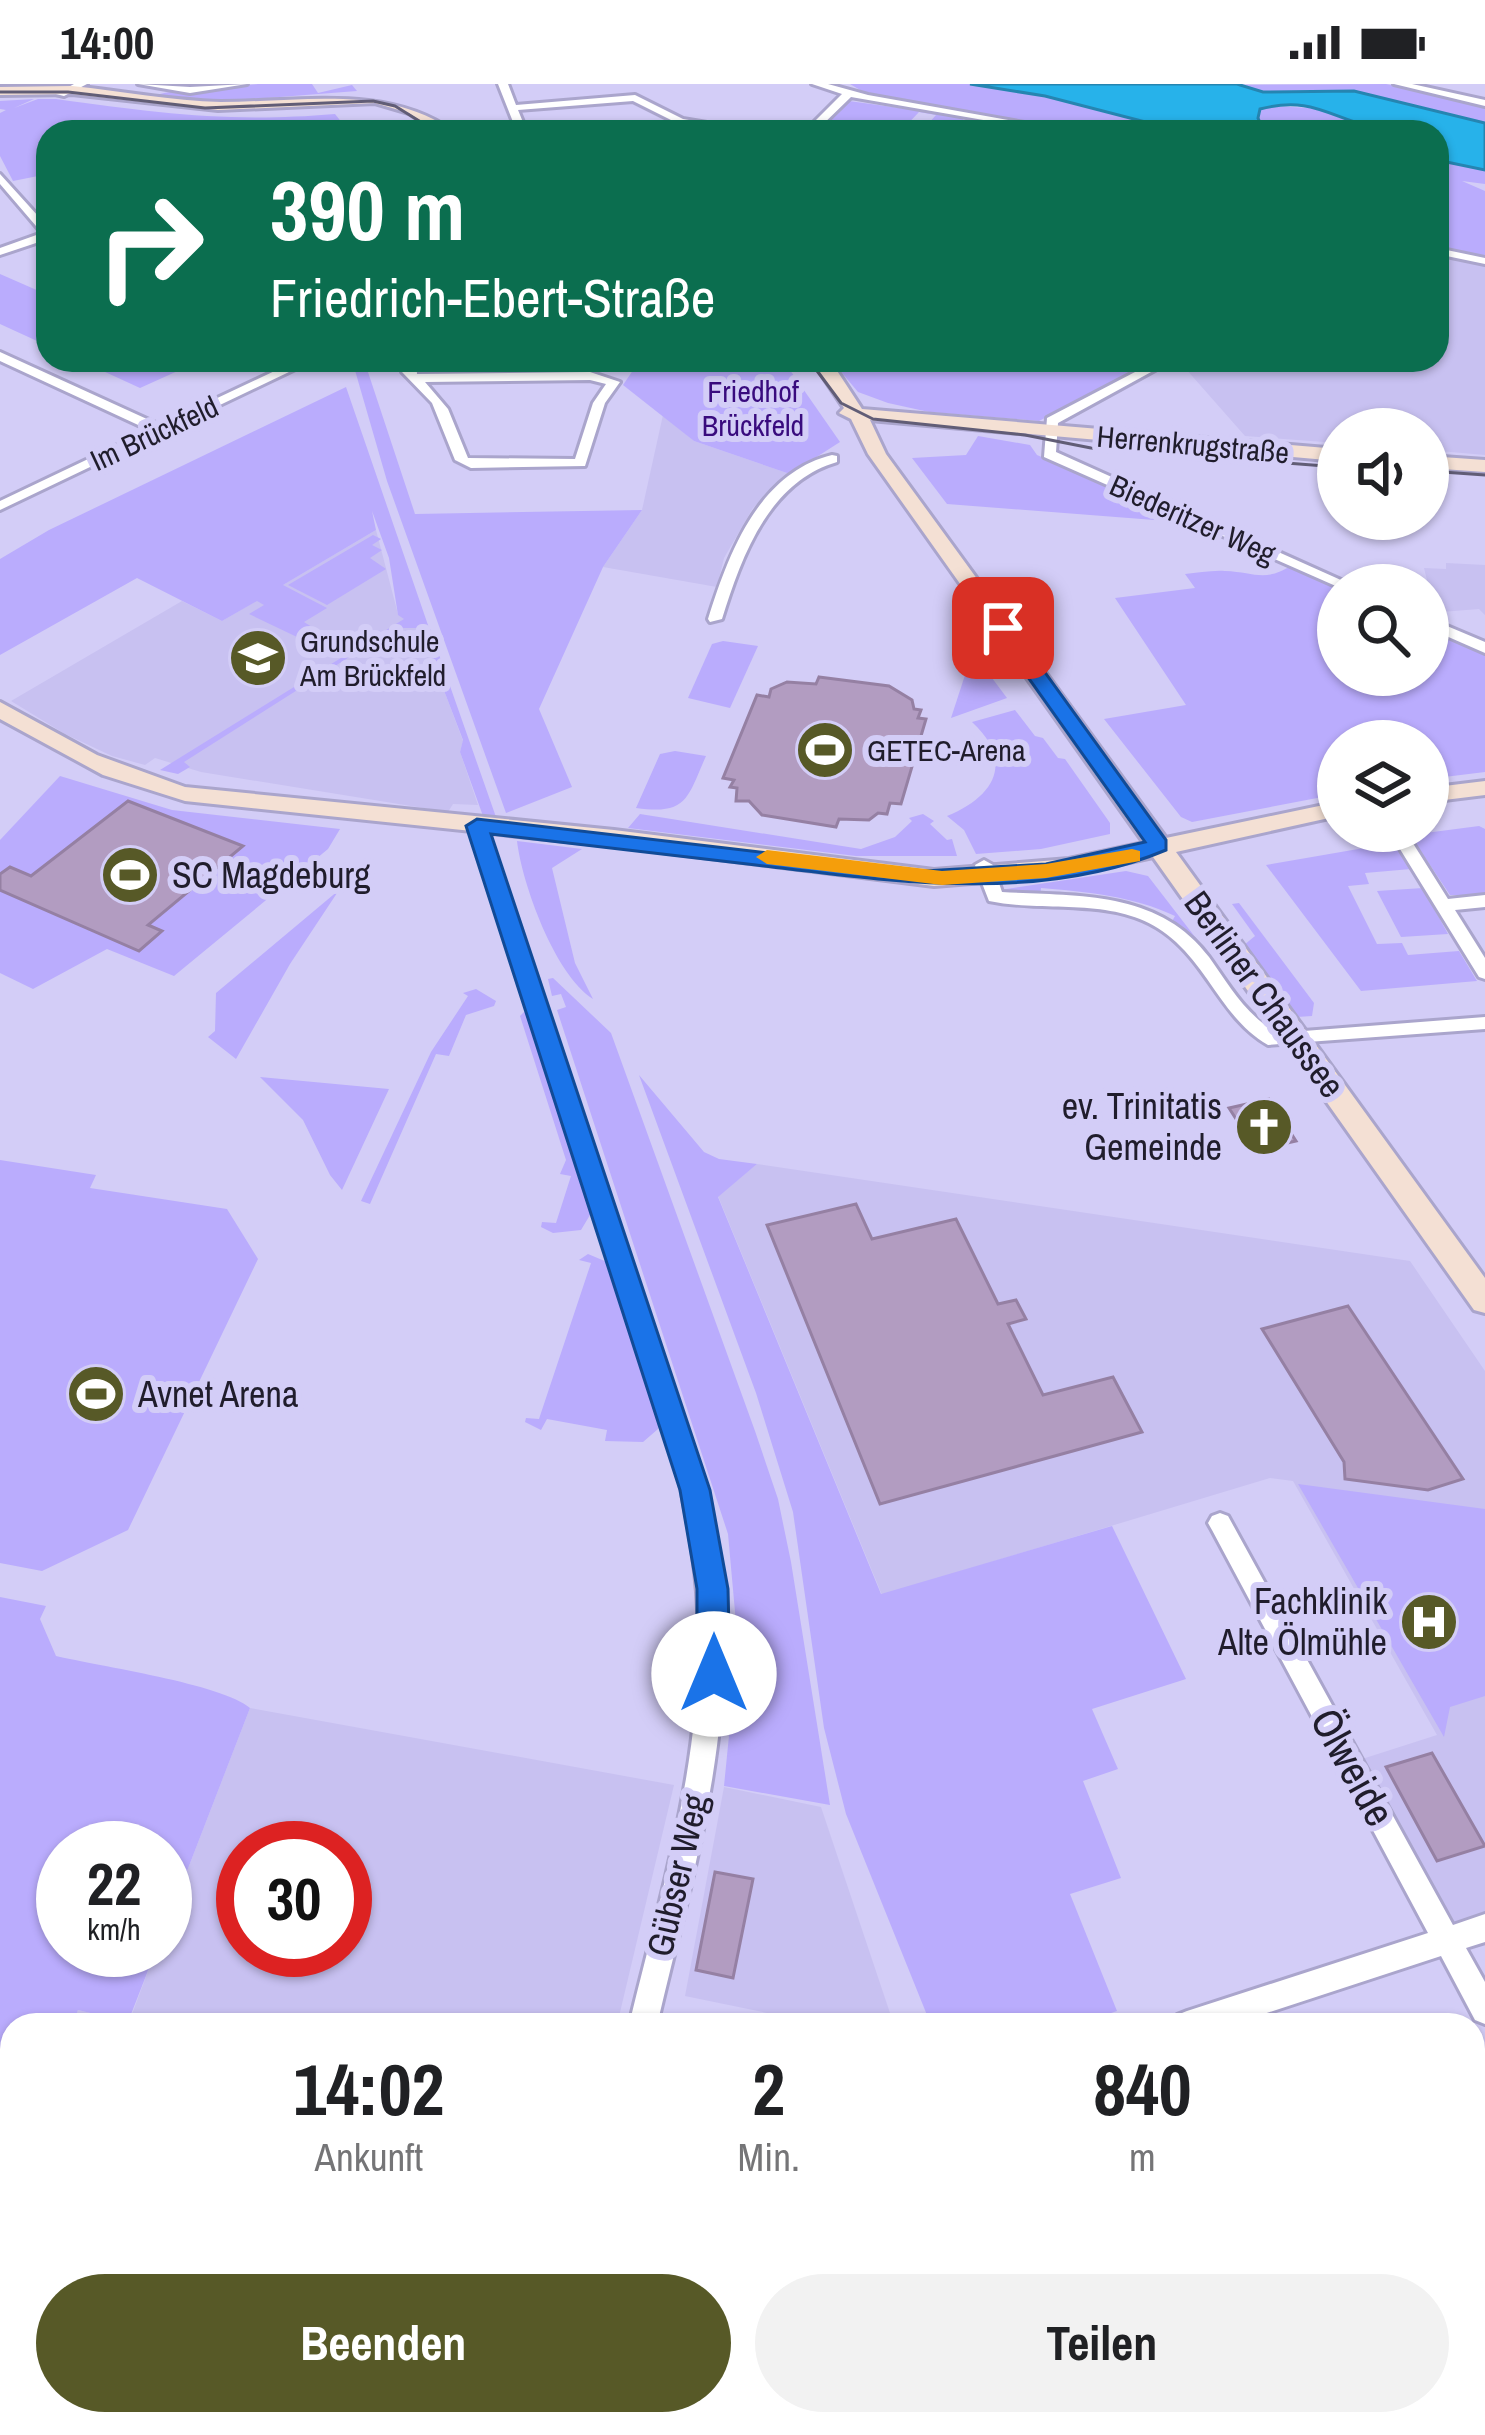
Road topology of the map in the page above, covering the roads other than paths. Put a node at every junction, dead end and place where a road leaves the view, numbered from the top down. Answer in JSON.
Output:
{"nodes":[{"id":1,"x":143,"y":84,"type":"edge"},
{"id":2,"x":242,"y":84,"type":"edge"},
{"id":3,"x":502,"y":84,"type":"edge"},
{"id":4,"x":817,"y":84,"type":"edge"},
{"id":5,"x":1399,"y":84,"type":"edge"},
{"id":6,"x":71,"y":89,"type":"edge"},
{"id":7,"x":0,"y":93,"type":"edge"},
{"id":8,"x":849,"y":93,"type":"junction"},
{"id":9,"x":388,"y":95,"type":"edge"},
{"id":10,"x":345,"y":102,"type":"junction"},
{"id":11,"x":1485,"y":103,"type":"edge"},
{"id":12,"x":512,"y":108,"type":"junction"},
{"id":13,"x":413,"y":120,"type":"edge"},
{"id":14,"x":429,"y":120,"type":"edge"},
{"id":15,"x":517,"y":120,"type":"edge"},
{"id":16,"x":677,"y":120,"type":"edge"},
{"id":17,"x":821,"y":120,"type":"edge"},
{"id":18,"x":1002,"y":120,"type":"edge"},
{"id":19,"x":0,"y":177,"type":"edge"},
{"id":20,"x":36,"y":220,"type":"edge"},
{"id":21,"x":36,"y":238,"type":"edge"},
{"id":22,"x":0,"y":252,"type":"edge"},
{"id":23,"x":1449,"y":253,"type":"edge"},
{"id":24,"x":1485,"y":261,"type":"edge"},
{"id":25,"x":0,"y":356,"type":"edge"},
{"id":26,"x":282,"y":372,"type":"edge"},
{"id":27,"x":412,"y":372,"type":"edge"},
{"id":28,"x":815,"y":372,"type":"edge"},
{"id":29,"x":828,"y":372,"type":"edge"},
{"id":30,"x":1144,"y":372,"type":"edge"},
{"id":31,"x":413,"y":378,"type":"junction"},
{"id":32,"x":850,"y":413,"type":"junction"},
{"id":33,"x":158,"y":430,"type":"junction"},
{"id":34,"x":1047,"y":440,"type":"junction"},
{"id":35,"x":1317,"y":454,"type":"edge"},
{"id":36,"x":832,"y":459,"type":"dead end"},
{"id":37,"x":1449,"y":463,"type":"edge"},
{"id":38,"x":1485,"y":466,"type":"edge"},
{"id":39,"x":2,"y":503,"type":"edge"},
{"id":40,"x":1317,"y":573,"type":"edge"},
{"id":41,"x":715,"y":619,"type":"dead end"},
{"id":42,"x":1449,"y":631,"type":"edge"},
{"id":43,"x":1485,"y":647,"type":"edge"},
{"id":44,"x":0,"y":709,"type":"edge"},
{"id":45,"x":0,"y":724,"type":"edge"},
{"id":46,"x":117,"y":775,"type":"junction"},
{"id":47,"x":1485,"y":788,"type":"edge"},
{"id":48,"x":1449,"y":792,"type":"edge"},
{"id":49,"x":1317,"y":813,"type":"edge"},
{"id":50,"x":477,"y":826,"type":"junction"},
{"id":51,"x":1158,"y":845,"type":"junction"},
{"id":52,"x":1410,"y":852,"type":"edge"},
{"id":53,"x":986,"y":871,"type":"junction"},
{"id":54,"x":1485,"y":901,"type":"edge"},
{"id":55,"x":1446,"y":905,"type":"junction"},
{"id":56,"x":1485,"y":973,"type":"edge"},
{"id":57,"x":1485,"y":1023,"type":"edge"},
{"id":58,"x":1298,"y":1040,"type":"junction"},
{"id":59,"x":1485,"y":1301,"type":"edge"},
{"id":60,"x":1220,"y":1523,"type":"dead end"},
{"id":61,"x":1485,"y":1928,"type":"edge"},
{"id":62,"x":1447,"y":1940,"type":"junction"},
{"id":63,"x":1485,"y":2010,"type":"edge"},
{"id":64,"x":646,"y":2013,"type":"edge"},
{"id":65,"x":1223,"y":2013,"type":"edge"}],
"edges":[{"from":1,"to":2,"type":"street"},
{"from":3,"to":12,"type":"street"},
{"from":4,"to":8,"type":"street"},
{"from":5,"to":11,"type":"street"},
{"from":6,"to":7,"type":"main road"},
{"from":6,"to":10,"type":"main road"},
{"from":8,"to":17,"type":"street"},
{"from":8,"to":18,"type":"street"},
{"from":9,"to":10,"type":"main road"},
{"from":9,"to":10,"type":"main road"},
{"from":9,"to":13,"type":"main road"},
{"from":9,"to":14,"type":"main road"},
{"from":12,"to":15,"type":"street"},
{"from":12,"to":16,"type":"street"},
{"from":19,"to":20,"type":"street"},
{"from":21,"to":22,"type":"street"},
{"from":23,"to":24,"type":"street"},
{"from":25,"to":33,"type":"street"},
{"from":26,"to":33,"type":"street","name":"Im Brückfeld"},
{"from":27,"to":31,"type":"street"},
{"from":28,"to":32,"type":"main road","name":"Berliner Chaussee"},
{"from":29,"to":32,"type":"main road","name":"Berliner Chaussee"},
{"from":30,"to":34,"type":"street"},
{"from":31,"to":31,"type":"street"},
{"from":32,"to":34,"type":"main road","name":"Herrenkrugstraße"},
{"from":32,"to":51,"type":"main road","name":"Berliner Chaussee"},
{"from":33,"to":39,"type":"street","name":"Im Brückfeld"},
{"from":34,"to":35,"type":"main road","name":"Herrenkrugstraße"},
{"from":34,"to":40,"type":"street","name":"Biederitzer Weg"},
{"from":36,"to":41,"type":"street"},
{"from":37,"to":38,"type":"main road"},
{"from":42,"to":43,"type":"street"},
{"from":44,"to":46,"type":"main road"},
{"from":45,"to":46,"type":"main road"},
{"from":46,"to":50,"type":"main road"},
{"from":47,"to":48,"type":"main road"},
{"from":49,"to":51,"type":"main road"},
{"from":50,"to":53,"type":"main road"},
{"from":50,"to":64,"type":"street","name":"Gübser Weg"},
{"from":51,"to":53,"type":"main road"},
{"from":51,"to":58,"type":"main road","name":"Berliner Chaussee"},
{"from":52,"to":55,"type":"street"},
{"from":53,"to":58,"type":"street"},
{"from":54,"to":55,"type":"street"},
{"from":55,"to":56,"type":"street"},
{"from":57,"to":58,"type":"street"},
{"from":58,"to":59,"type":"main road","name":"Berliner Chaussee"},
{"from":60,"to":62,"type":"street","name":"Ölweide"},
{"from":61,"to":62,"type":"street"},
{"from":62,"to":63,"type":"street","name":"Ölweide"},
{"from":62,"to":65,"type":"street"}]}
